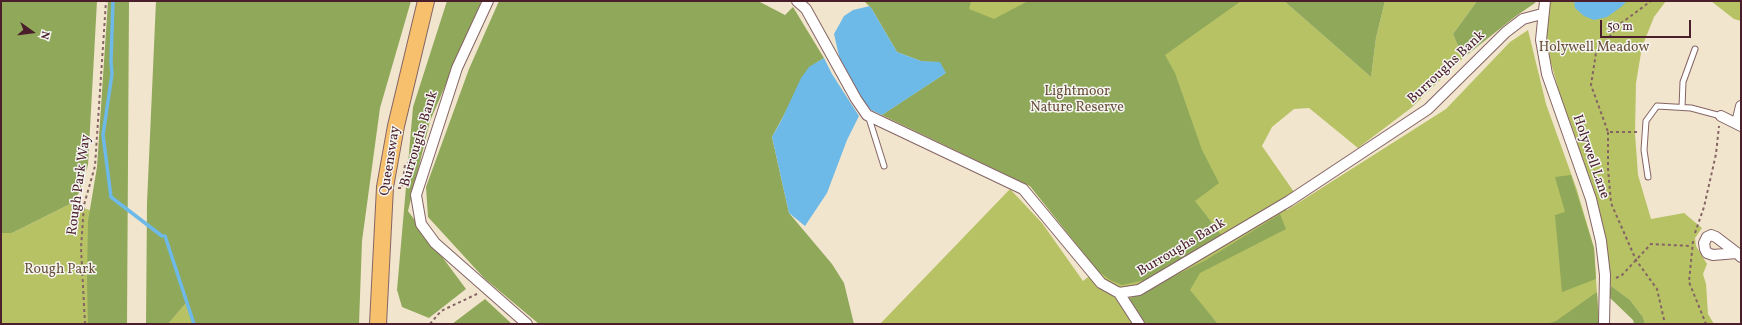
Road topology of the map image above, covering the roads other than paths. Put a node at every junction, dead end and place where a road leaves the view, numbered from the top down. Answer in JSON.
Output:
{"nodes":[{"id":1,"x":426,"y":1,"type":"edge"},
{"id":2,"x":488,"y":1,"type":"edge"},
{"id":3,"x":797,"y":1,"type":"edge"},
{"id":4,"x":1544,"y":1,"type":"edge"},
{"id":5,"x":1542,"y":14,"type":"junction"},
{"id":6,"x":1695,"y":49,"type":"dead end"},
{"id":7,"x":1741,"y":106,"type":"edge"},
{"id":8,"x":1682,"y":108,"type":"junction"},
{"id":9,"x":867,"y":115,"type":"junction"},
{"id":10,"x":1721,"y":116,"type":"joint"},
{"id":11,"x":1739,"y":124,"type":"edge"},
{"id":12,"x":884,"y":166,"type":"dead end"},
{"id":13,"x":1648,"y":177,"type":"dead end"},
{"id":14,"x":1119,"y":294,"type":"junction"},
{"id":15,"x":378,"y":324,"type":"edge"},
{"id":16,"x":526,"y":324,"type":"edge"},
{"id":17,"x":1140,"y":324,"type":"edge"},
{"id":18,"x":1604,"y":324,"type":"edge"}],
"edges":[{"from":1,"to":15,"type":"main road","name":"Queensway"},
{"from":2,"to":16,"type":"street","name":"Burroughs Bank"},
{"from":3,"to":9,"type":"street"},
{"from":4,"to":5,"type":"street","name":"Holywell Lane"},
{"from":5,"to":14,"type":"street","name":"Burroughs Bank"},
{"from":5,"to":18,"type":"street","name":"Holywell Lane"},
{"from":6,"to":8,"type":"lane"},
{"from":7,"to":11,"type":"street"},
{"from":8,"to":10,"type":"lane"},
{"from":8,"to":13,"type":"lane"},
{"from":9,"to":12,"type":"lane"},
{"from":9,"to":14,"type":"street"},
{"from":10,"to":11,"type":"street"},
{"from":14,"to":17,"type":"street"}]}
